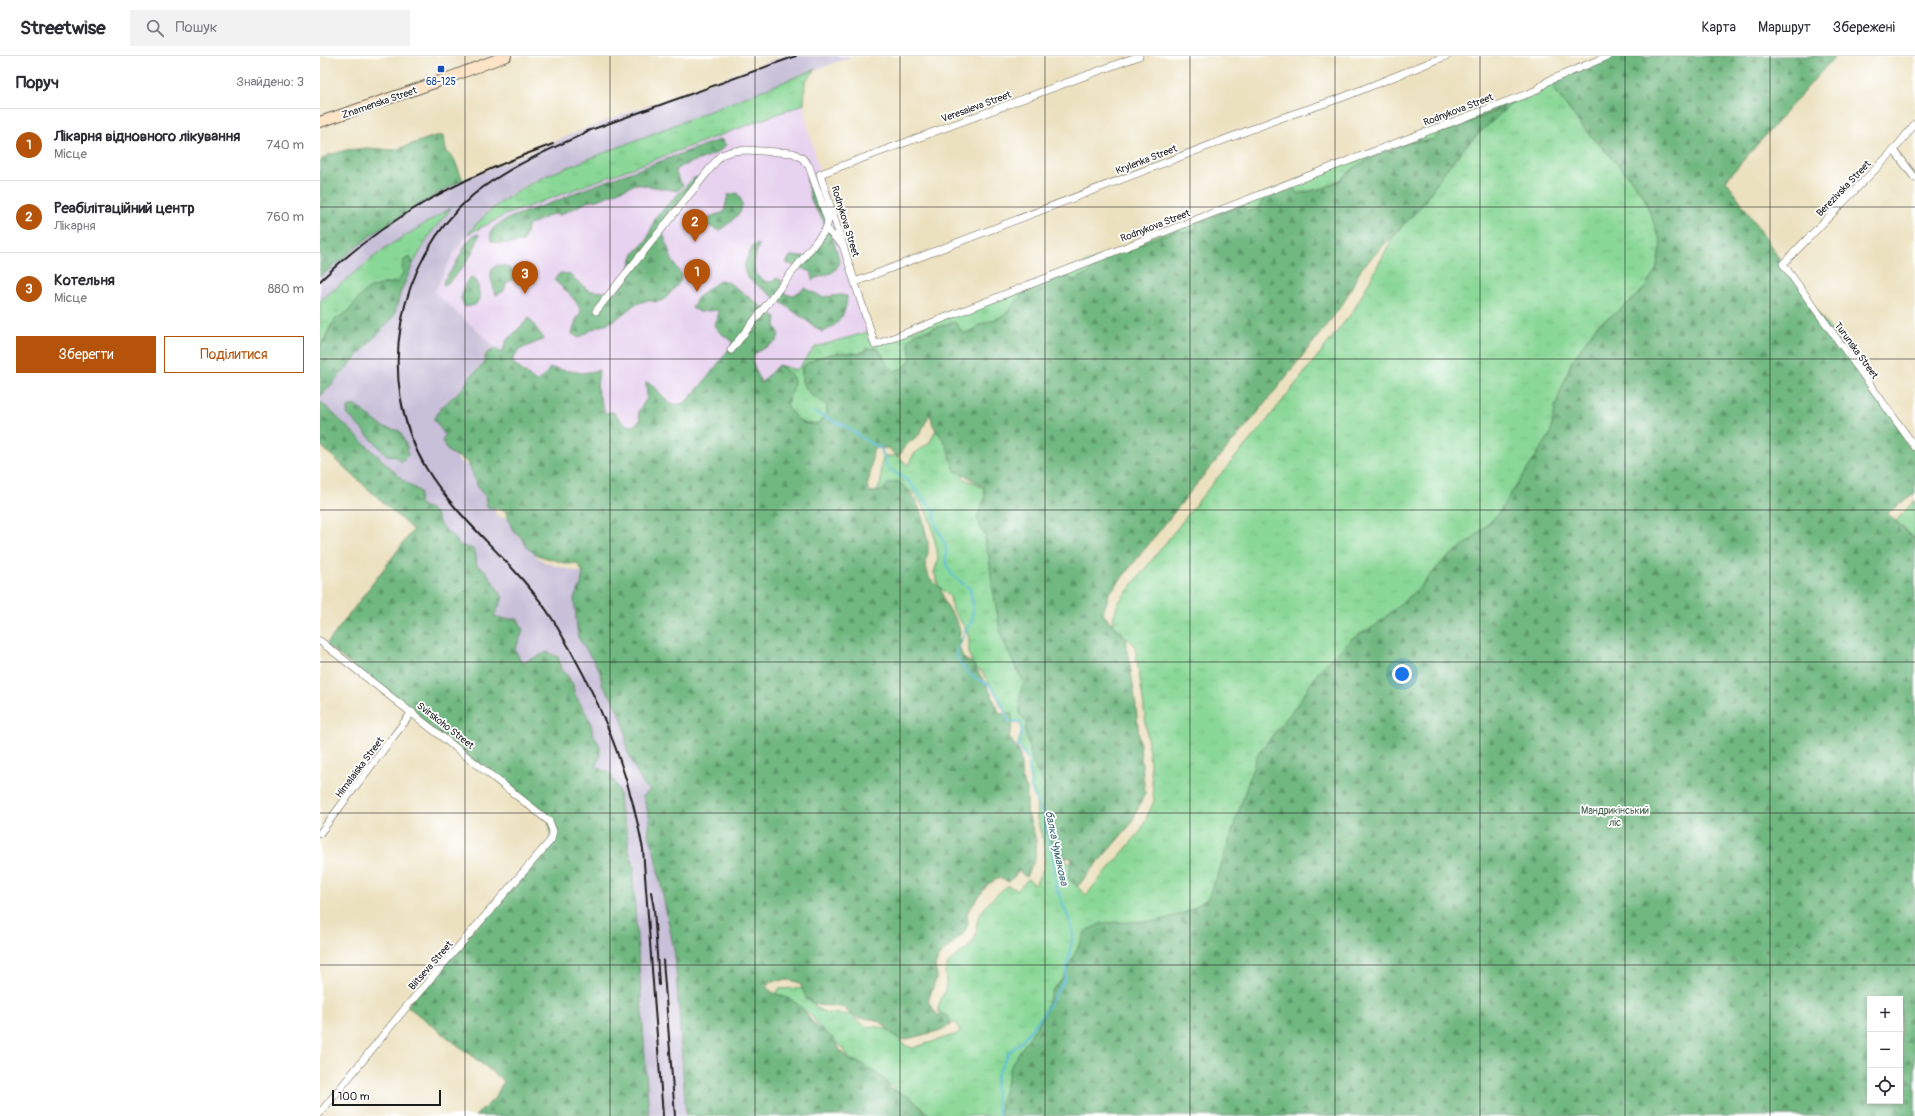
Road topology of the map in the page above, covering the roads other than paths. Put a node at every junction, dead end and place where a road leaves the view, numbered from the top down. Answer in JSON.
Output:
{"nodes":[{"id":1,"x":506,"y":56,"type":"edge"},
{"id":2,"x":1138,"y":56,"type":"edge"},
{"id":3,"x":1446,"y":56,"type":"edge"},
{"id":4,"x":1608,"y":56,"type":"edge"},
{"id":5,"x":320,"y":122,"type":"edge"},
{"id":6,"x":1915,"y":124,"type":"edge"},
{"id":7,"x":1894,"y":150,"type":"junction"},
{"id":8,"x":820,"y":174,"type":"joint"},
{"id":9,"x":1915,"y":178,"type":"edge"},
{"id":10,"x":826,"y":229,"type":"junction"},
{"id":11,"x":842,"y":244,"type":"junction"},
{"id":12,"x":1783,"y":264,"type":"joint"},
{"id":13,"x":854,"y":282,"type":"junction"},
{"id":14,"x":596,"y":311,"type":"dead end"},
{"id":15,"x":730,"y":350,"type":"dead end"},
{"id":16,"x":1915,"y":447,"type":"edge"},
{"id":17,"x":320,"y":641,"type":"edge"},
{"id":18,"x":412,"y":712,"type":"junction"},
{"id":19,"x":553,"y":831,"type":"joint"},
{"id":20,"x":320,"y":832,"type":"edge"},
{"id":21,"x":320,"y":1113,"type":"edge"}],
"edges":[{"from":1,"to":5,"type":"main road","name":"Znamenska Street"},
{"from":2,"to":8,"type":"street","name":"Veresaieva Street"},
{"from":3,"to":13,"type":"street","name":"Krylenka Street"},
{"from":4,"to":13,"type":"street","name":"Rodnykova Street"},
{"from":6,"to":7,"type":"street","name":"Berezivska Street"},
{"from":7,"to":9,"type":"street"},
{"from":7,"to":12,"type":"street","name":"Berezivska Street"},
{"from":8,"to":11,"type":"street","name":"Rodnykova Street"},
{"from":10,"to":11,"type":"street"},
{"from":10,"to":14,"type":"street"},
{"from":10,"to":15,"type":"street"},
{"from":11,"to":13,"type":"street","name":"Rodnykova Street"},
{"from":12,"to":16,"type":"street","name":"Turunska Street"},
{"from":17,"to":18,"type":"street","name":"Svirskoho Street"},
{"from":18,"to":19,"type":"street","name":"Svirskoho Street"},
{"from":18,"to":20,"type":"street","name":"Himalaiska Street"},
{"from":19,"to":21,"type":"street","name":"Biitseva Street"}]}
